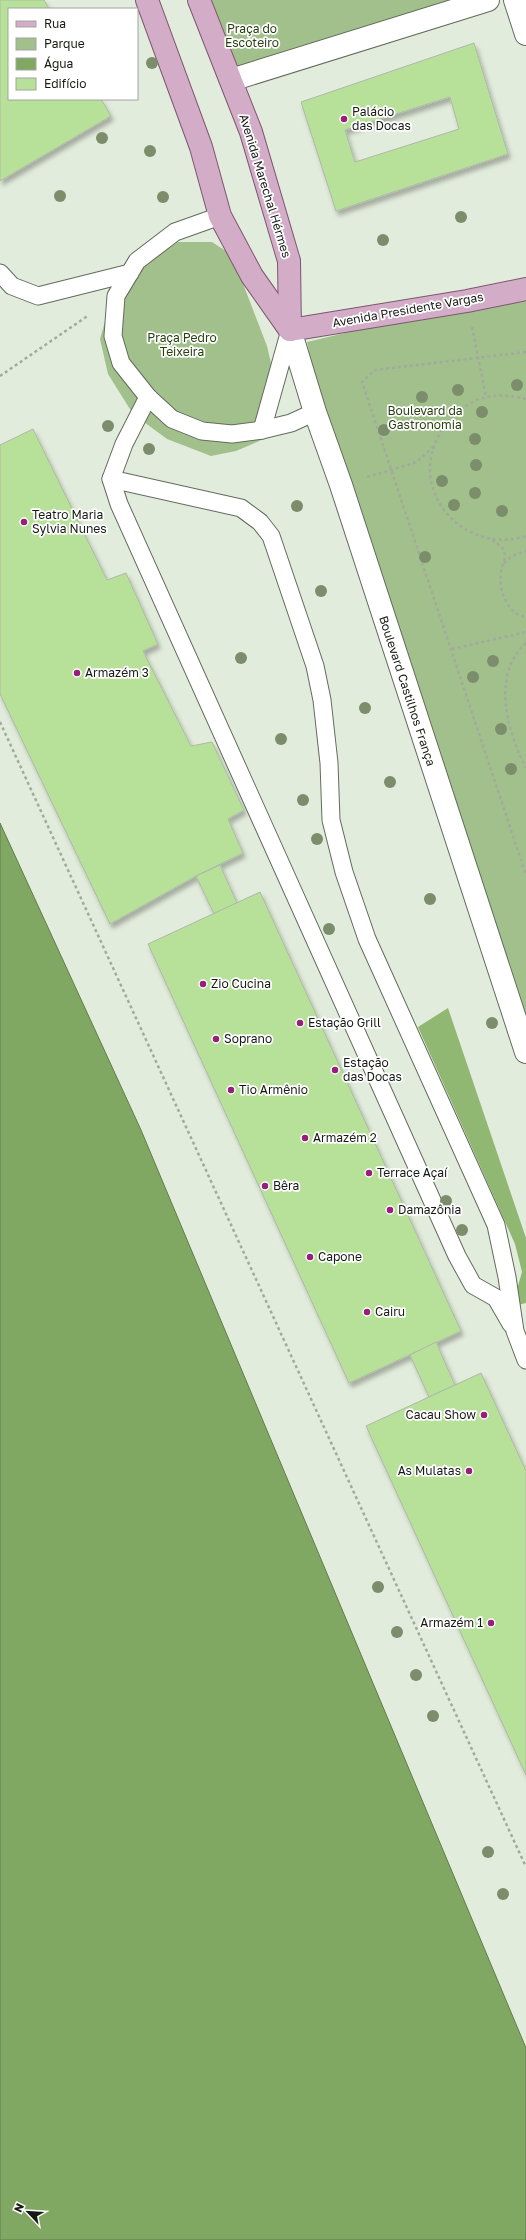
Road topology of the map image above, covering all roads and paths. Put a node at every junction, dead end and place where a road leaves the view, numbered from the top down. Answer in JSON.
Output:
{"nodes":[{"id":1,"x":147,"y":0,"type":"edge"},
{"id":2,"x":199,"y":0,"type":"edge"},
{"id":3,"x":488,"y":0,"type":"edge"},
{"id":4,"x":515,"y":0,"type":"edge"},
{"id":5,"x":526,"y":34,"type":"edge"},
{"id":6,"x":232,"y":80,"type":"junction"},
{"id":7,"x":220,"y":216,"type":"junction"},
{"id":8,"x":0,"y":273,"type":"edge"},
{"id":9,"x":130,"y":273,"type":"junction"},
{"id":10,"x":526,"y":289,"type":"edge"},
{"id":11,"x":116,"y":296,"type":"junction"},
{"id":12,"x":467,"y":301,"type":"junction"},
{"id":13,"x":290,"y":330,"type":"junction"},
{"id":14,"x":526,"y":352,"type":"edge"},
{"id":15,"x":478,"y":357,"type":"junction"},
{"id":16,"x":0,"y":376,"type":"edge"},
{"id":17,"x":148,"y":397,"type":"junction"},
{"id":18,"x":486,"y":397,"type":"junction"},
{"id":19,"x":526,"y":399,"type":"edge"},
{"id":20,"x":315,"y":412,"type":"junction"},
{"id":21,"x":262,"y":430,"type":"junction"},
{"id":22,"x":434,"y":446,"type":"junction"},
{"id":23,"x":392,"y":470,"type":"junction"},
{"id":24,"x":111,"y":479,"type":"junction"},
{"id":25,"x":341,"y":485,"type":"junction"},
{"id":26,"x":526,"y":536,"type":"edge"},
{"id":27,"x":491,"y":540,"type":"junction"},
{"id":28,"x":526,"y":551,"type":"edge"},
{"id":29,"x":504,"y":564,"type":"junction"},
{"id":30,"x":526,"y":617,"type":"edge"},
{"id":31,"x":526,"y":632,"type":"edge"},
{"id":32,"x":526,"y":643,"type":"edge"},
{"id":33,"x":452,"y":649,"type":"junction"},
{"id":34,"x":0,"y":722,"type":"edge"},
{"id":35,"x":526,"y":768,"type":"edge"},
{"id":36,"x":526,"y":875,"type":"edge"},
{"id":37,"x":526,"y":1052,"type":"edge"},
{"id":38,"x":515,"y":1331,"type":"junction"},
{"id":39,"x":526,"y":1360,"type":"edge"},
{"id":40,"x":526,"y":1867,"type":"edge"}],
"edges":[{"from":1,"to":7,"type":"main road"},
{"from":2,"to":6,"type":"main road","name":"Avenida Marechal Hérmes"},
{"from":3,"to":6,"type":"main road"},
{"from":4,"to":5,"type":"main road"},
{"from":6,"to":13,"type":"main road","name":"Avenida Marechal Hérmes"},
{"from":7,"to":9,"type":"lane"},
{"from":7,"to":13,"type":"main road"},
{"from":8,"to":9,"type":"lane"},
{"from":9,"to":11,"type":"lane"},
{"from":10,"to":12,"type":"main road","name":"Avenida Presidente Vargas"},
{"from":11,"to":16,"type":"path"},
{"from":11,"to":17,"type":"lane"},
{"from":12,"to":13,"type":"main road","name":"Avenida Presidente Vargas"},
{"from":12,"to":15,"type":"path"},
{"from":13,"to":20,"type":"main road","name":"Boulevard Castilhos França"},
{"from":13,"to":21,"type":"lane"},
{"from":14,"to":15,"type":"path"},
{"from":15,"to":18,"type":"path"},
{"from":15,"to":23,"type":"path"},
{"from":17,"to":21,"type":"lane"},
{"from":17,"to":24,"type":"lane"},
{"from":18,"to":19,"type":"path"},
{"from":18,"to":22,"type":"path"},
{"from":20,"to":21,"type":"lane"},
{"from":20,"to":25,"type":"main road","name":"Boulevard Castilhos França"},
{"from":22,"to":23,"type":"path"},
{"from":22,"to":27,"type":"path"},
{"from":23,"to":25,"type":"path"},
{"from":23,"to":33,"type":"path"},
{"from":24,"to":38,"type":"lane"},
{"from":24,"to":38,"type":"lane"},
{"from":25,"to":37,"type":"main road","name":"Boulevard Castilhos França"},
{"from":26,"to":27,"type":"path"},
{"from":27,"to":29,"type":"path"},
{"from":28,"to":29,"type":"path"},
{"from":29,"to":30,"type":"path"},
{"from":31,"to":33,"type":"path"},
{"from":32,"to":35,"type":"path"},
{"from":33,"to":36,"type":"path"},
{"from":34,"to":40,"type":"path"},
{"from":38,"to":39,"type":"lane"}]}
